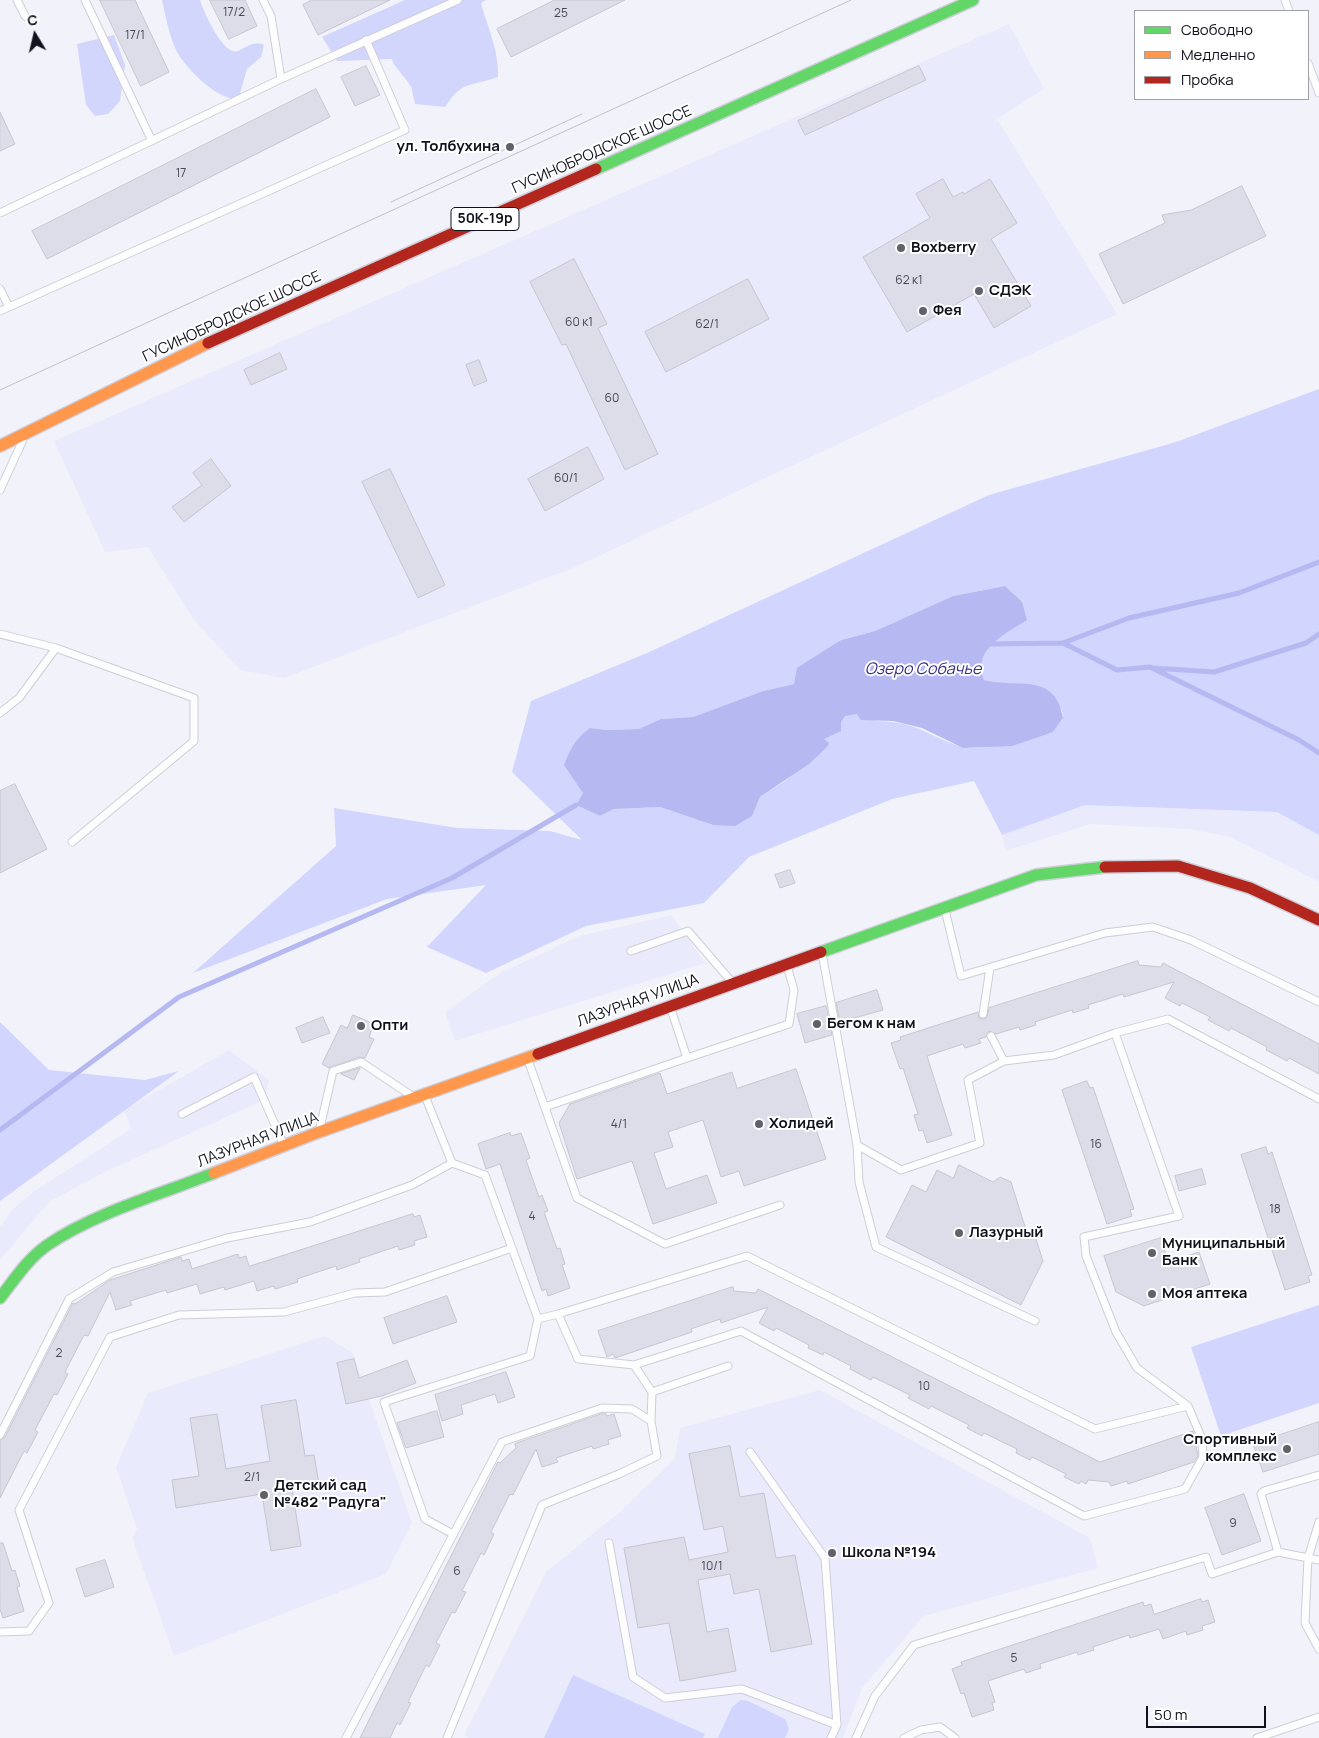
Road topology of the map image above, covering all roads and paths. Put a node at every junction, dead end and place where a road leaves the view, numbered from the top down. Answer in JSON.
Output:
{"nodes":[{"id":1,"x":17,"y":0,"type":"edge"},
{"id":2,"x":85,"y":0,"type":"edge"},
{"id":3,"x":265,"y":0,"type":"edge"},
{"id":4,"x":458,"y":0,"type":"edge"},
{"id":5,"x":973,"y":0,"type":"edge"},
{"id":6,"x":24,"y":16,"type":"dead end"},
{"id":7,"x":366,"y":40,"type":"junction"},
{"id":8,"x":1309,"y":66,"type":"edge"},
{"id":9,"x":281,"y":78,"type":"junction"},
{"id":10,"x":1319,"y":93,"type":"edge"},
{"id":11,"x":152,"y":141,"type":"junction"},
{"id":12,"x":0,"y":213,"type":"edge"},
{"id":13,"x":0,"y":289,"type":"edge"},
{"id":14,"x":9,"y":307,"type":"junction"},
{"id":15,"x":0,"y":311,"type":"edge"},
{"id":16,"x":27,"y":432,"type":"junction"},
{"id":17,"x":0,"y":446,"type":"edge"},
{"id":18,"x":0,"y":490,"type":"edge"},
{"id":19,"x":0,"y":634,"type":"edge"},
{"id":20,"x":56,"y":648,"type":"junction"},
{"id":21,"x":0,"y":713,"type":"edge"},
{"id":22,"x":72,"y":842,"type":"dead end"},
{"id":23,"x":944,"y":908,"type":"junction"},
{"id":24,"x":1319,"y":920,"type":"edge"},
{"id":25,"x":631,"y":952,"type":"dead end"},
{"id":26,"x":822,"y":952,"type":"junction"},
{"id":27,"x":787,"y":964,"type":"junction"},
{"id":28,"x":990,"y":968,"type":"junction"},
{"id":29,"x":733,"y":983,"type":"junction"},
{"id":30,"x":1319,"y":1002,"type":"edge"},
{"id":31,"x":670,"y":1006,"type":"junction"},
{"id":32,"x":984,"y":1014,"type":"dead end"},
{"id":33,"x":1115,"y":1033,"type":"junction"},
{"id":34,"x":990,"y":1036,"type":"dead end"},
{"id":35,"x":527,"y":1057,"type":"junction"},
{"id":36,"x":687,"y":1058,"type":"junction"},
{"id":37,"x":1004,"y":1060,"type":"junction"},
{"id":38,"x":419,"y":1096,"type":"junction"},
{"id":39,"x":1319,"y":1099,"type":"edge"},
{"id":40,"x":545,"y":1107,"type":"junction"},
{"id":41,"x":182,"y":1114,"type":"dead end"},
{"id":42,"x":319,"y":1132,"type":"junction"},
{"id":43,"x":284,"y":1146,"type":"junction"},
{"id":44,"x":857,"y":1146,"type":"junction"},
{"id":45,"x":452,"y":1163,"type":"junction"},
{"id":46,"x":780,"y":1205,"type":"dead end"},
{"id":47,"x":512,"y":1248,"type":"junction"},
{"id":48,"x":0,"y":1298,"type":"edge"},
{"id":49,"x":558,"y":1314,"type":"junction"},
{"id":50,"x":538,"y":1319,"type":"junction"},
{"id":51,"x":1035,"y":1321,"type":"dead end"},
{"id":52,"x":634,"y":1365,"type":"junction"},
{"id":53,"x":728,"y":1366,"type":"dead end"},
{"id":54,"x":652,"y":1392,"type":"junction"},
{"id":55,"x":1188,"y":1406,"type":"junction"},
{"id":56,"x":651,"y":1421,"type":"junction"},
{"id":57,"x":0,"y":1436,"type":"edge"},
{"id":58,"x":750,"y":1452,"type":"dead end"},
{"id":59,"x":1319,"y":1475,"type":"edge"},
{"id":60,"x":1319,"y":1522,"type":"edge"},
{"id":61,"x":453,"y":1534,"type":"junction"},
{"id":62,"x":609,"y":1543,"type":"dead end"},
{"id":63,"x":1278,"y":1552,"type":"junction"},
{"id":64,"x":1308,"y":1558,"type":"junction"},
{"id":65,"x":1319,"y":1560,"type":"edge"},
{"id":66,"x":0,"y":1632,"type":"edge"},
{"id":67,"x":1319,"y":1649,"type":"edge"},
{"id":68,"x":1319,"y":1717,"type":"edge"},
{"id":69,"x":837,"y":1725,"type":"junction"},
{"id":70,"x":346,"y":1738,"type":"edge"},
{"id":71,"x":447,"y":1738,"type":"edge"},
{"id":72,"x":831,"y":1738,"type":"edge"},
{"id":73,"x":856,"y":1738,"type":"edge"},
{"id":74,"x":904,"y":1738,"type":"edge"},
{"id":75,"x":955,"y":1738,"type":"edge"},
{"id":76,"x":1257,"y":1738,"type":"edge"}],
"edges":[{"from":1,"to":6,"type":"lane"},
{"from":2,"to":11,"type":"lane"},
{"from":3,"to":9,"type":"lane"},
{"from":4,"to":7,"type":"lane"},
{"from":5,"to":16,"type":"street","name":"ГУСИНОБРОДСКОЕ ШОССЕ","number":"50К-19р"},
{"from":7,"to":9,"type":"lane"},
{"from":7,"to":14,"type":"lane"},
{"from":8,"to":10,"type":"lane"},
{"from":9,"to":11,"type":"lane"},
{"from":11,"to":12,"type":"lane"},
{"from":13,"to":14,"type":"lane"},
{"from":14,"to":15,"type":"lane"},
{"from":16,"to":17,"type":"street","name":"ГУСИНОБРОДСКОЕ ШОССЕ","number":"50К-19р"},
{"from":16,"to":18,"type":"lane"},
{"from":19,"to":20,"type":"lane"},
{"from":20,"to":21,"type":"lane"},
{"from":20,"to":22,"type":"lane"},
{"from":23,"to":24,"type":"street","name":"ЛАЗУРНАЯ УЛИЦА"},
{"from":23,"to":26,"type":"street","name":"ЛАЗУРНАЯ УЛИЦА"},
{"from":23,"to":28,"type":"lane"},
{"from":25,"to":29,"type":"lane"},
{"from":26,"to":27,"type":"street","name":"ЛАЗУРНАЯ УЛИЦА"},
{"from":26,"to":44,"type":"lane"},
{"from":27,"to":29,"type":"street","name":"ЛАЗУРНАЯ УЛИЦА"},
{"from":27,"to":36,"type":"lane"},
{"from":28,"to":30,"type":"lane"},
{"from":28,"to":32,"type":"lane"},
{"from":29,"to":31,"type":"street","name":"ЛАЗУРНАЯ УЛИЦА"},
{"from":31,"to":35,"type":"street","name":"ЛАЗУРНАЯ УЛИЦА"},
{"from":31,"to":36,"type":"lane"},
{"from":33,"to":37,"type":"lane"},
{"from":33,"to":39,"type":"lane"},
{"from":33,"to":55,"type":"lane"},
{"from":34,"to":37,"type":"lane"},
{"from":35,"to":38,"type":"street","name":"ЛАЗУРНАЯ УЛИЦА"},
{"from":35,"to":40,"type":"lane"},
{"from":36,"to":40,"type":"lane"},
{"from":37,"to":44,"type":"lane"},
{"from":38,"to":42,"type":"street","name":"ЛАЗУРНАЯ УЛИЦА"},
{"from":38,"to":42,"type":"lane"},
{"from":38,"to":45,"type":"lane"},
{"from":40,"to":46,"type":"lane"},
{"from":41,"to":43,"type":"lane"},
{"from":42,"to":43,"type":"street","name":"ЛАЗУРНАЯ УЛИЦА"},
{"from":43,"to":48,"type":"street","name":"ЛАЗУРНАЯ УЛИЦА"},
{"from":44,"to":51,"type":"lane"},
{"from":45,"to":47,"type":"lane"},
{"from":45,"to":57,"type":"lane"},
{"from":47,"to":50,"type":"lane"},
{"from":47,"to":66,"type":"lane"},
{"from":49,"to":50,"type":"lane"},
{"from":49,"to":52,"type":"lane"},
{"from":49,"to":55,"type":"lane"},
{"from":50,"to":61,"type":"lane"},
{"from":52,"to":54,"type":"lane"},
{"from":52,"to":55,"type":"lane"},
{"from":53,"to":54,"type":"lane"},
{"from":54,"to":56,"type":"lane"},
{"from":56,"to":61,"type":"lane"},
{"from":56,"to":71,"type":"lane"},
{"from":58,"to":69,"type":"lane"},
{"from":59,"to":63,"type":"lane"},
{"from":60,"to":64,"type":"lane"},
{"from":61,"to":70,"type":"lane"},
{"from":62,"to":69,"type":"lane"},
{"from":63,"to":64,"type":"lane"},
{"from":63,"to":73,"type":"lane"},
{"from":64,"to":65,"type":"lane"},
{"from":64,"to":67,"type":"lane"},
{"from":68,"to":76,"type":"lane"},
{"from":69,"to":72,"type":"lane"},
{"from":74,"to":75,"type":"lane"}]}
